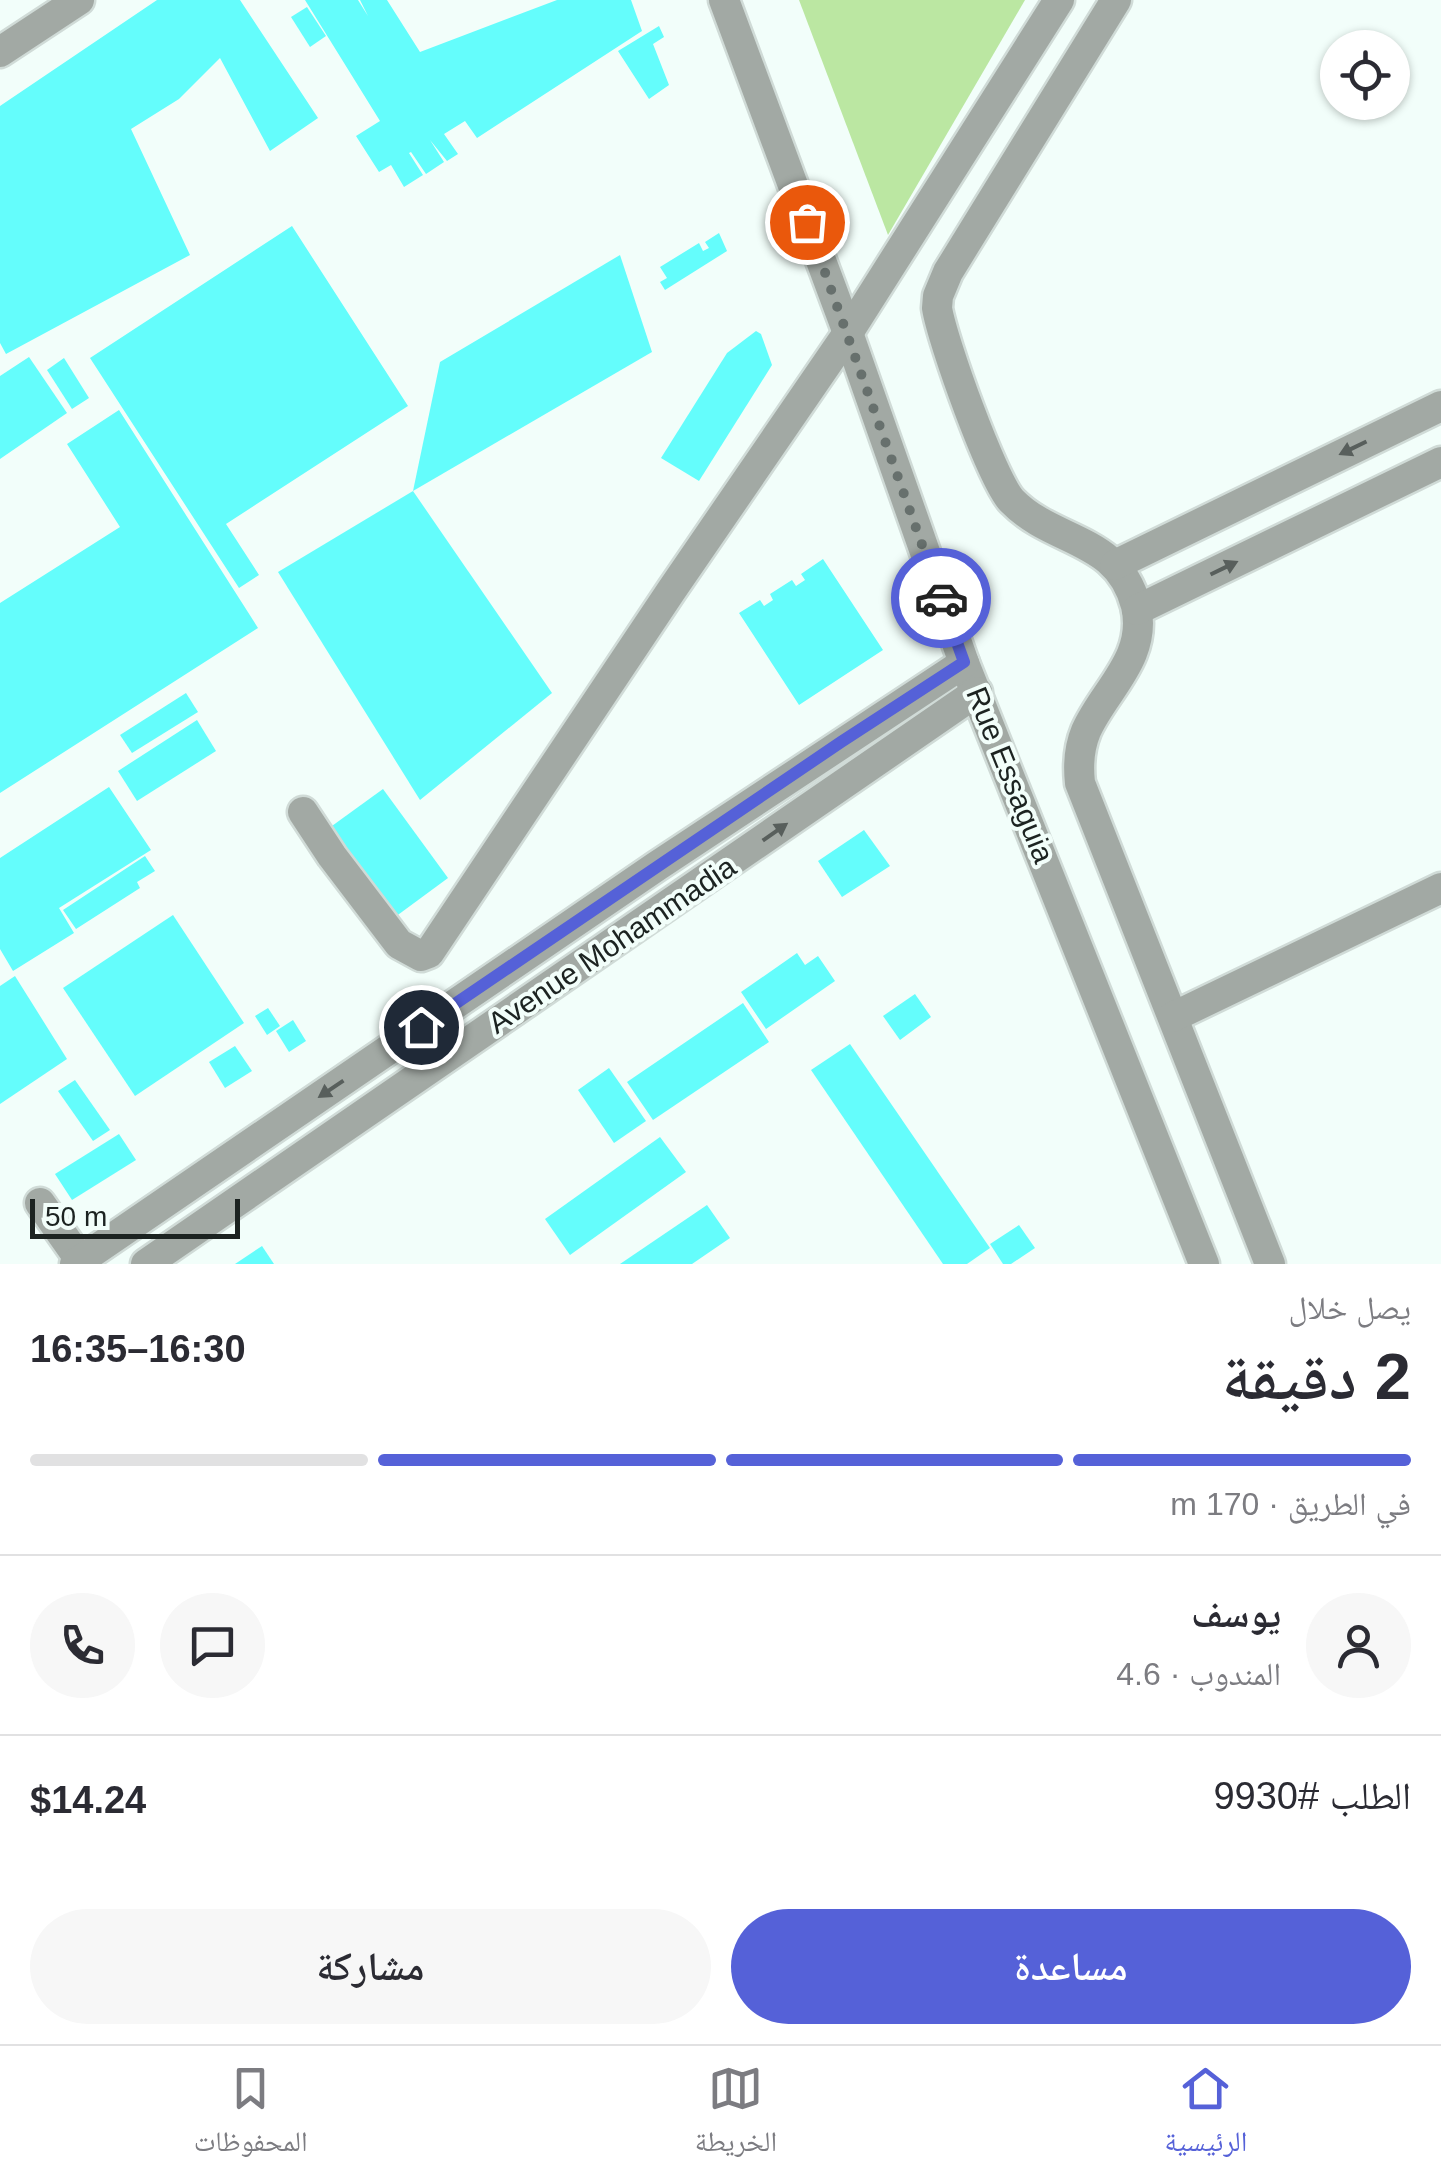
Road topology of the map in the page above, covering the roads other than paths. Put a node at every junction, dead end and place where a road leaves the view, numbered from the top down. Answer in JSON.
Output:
{"nodes":[{"id":1,"x":78,"y":0,"type":"edge"},
{"id":2,"x":724,"y":0,"type":"edge"},
{"id":3,"x":1059,"y":0,"type":"edge"},
{"id":4,"x":1116,"y":0,"type":"edge"},
{"id":5,"x":0,"y":52,"type":"edge"},
{"id":6,"x":848,"y":333,"type":"junction"},
{"id":7,"x":1441,"y":406,"type":"edge"},
{"id":8,"x":1441,"y":462,"type":"edge"},
{"id":9,"x":1114,"y":565,"type":"junction"},
{"id":10,"x":1137,"y":610,"type":"junction"},
{"id":11,"x":964,"y":662,"type":"junction"},
{"id":12,"x":977,"y":692,"type":"junction"},
{"id":13,"x":303,"y":812,"type":"dead end"},
{"id":14,"x":657,"y":866,"type":"junction"},
{"id":15,"x":1438,"y":897,"type":"edge"},
{"id":16,"x":681,"y":898,"type":"junction"},
{"id":17,"x":1173,"y":1017,"type":"junction"},
{"id":18,"x":392,"y":1047,"type":"junction"},
{"id":19,"x":414,"y":1080,"type":"junction"},
{"id":20,"x":40,"y":1203,"type":"dead end"},
{"id":21,"x":79,"y":1263,"type":"edge"},
{"id":22,"x":146,"y":1264,"type":"edge"},
{"id":23,"x":1204,"y":1264,"type":"edge"},
{"id":24,"x":1270,"y":1264,"type":"edge"}],
"edges":[{"from":1,"to":5,"type":"street"},
{"from":2,"to":6,"type":"street","name":"Rue Essaguia"},
{"from":3,"to":6,"type":"street"},
{"from":4,"to":9,"type":"street"},
{"from":6,"to":11,"type":"street","name":"Rue Essaguia"},
{"from":6,"to":13,"type":"street"},
{"from":7,"to":9,"type":"street","one_way":true},
{"from":10,"to":8,"type":"street","one_way":true},
{"from":9,"to":10,"type":"street"},
{"from":10,"to":17,"type":"street"},
{"from":11,"to":12,"type":"street","name":"Rue Essaguia"},
{"from":11,"to":14,"type":"street","name":"Avenue Mohammadia"},
{"from":16,"to":12,"type":"street","name":"Avenue Mohammadia","one_way":true},
{"from":12,"to":23,"type":"street","name":"Rue Essaguia"},
{"from":14,"to":16,"type":"street"},
{"from":14,"to":18,"type":"street","name":"Avenue Mohammadia"},
{"from":15,"to":17,"type":"street"},
{"from":16,"to":19,"type":"street","name":"Avenue Mohammadia"},
{"from":17,"to":24,"type":"street"},
{"from":18,"to":19,"type":"street"},
{"from":18,"to":21,"type":"street","name":"Avenue Mohammadia","one_way":true},
{"from":19,"to":22,"type":"street","name":"Avenue Mohammadia"},
{"from":20,"to":21,"type":"street"}]}
